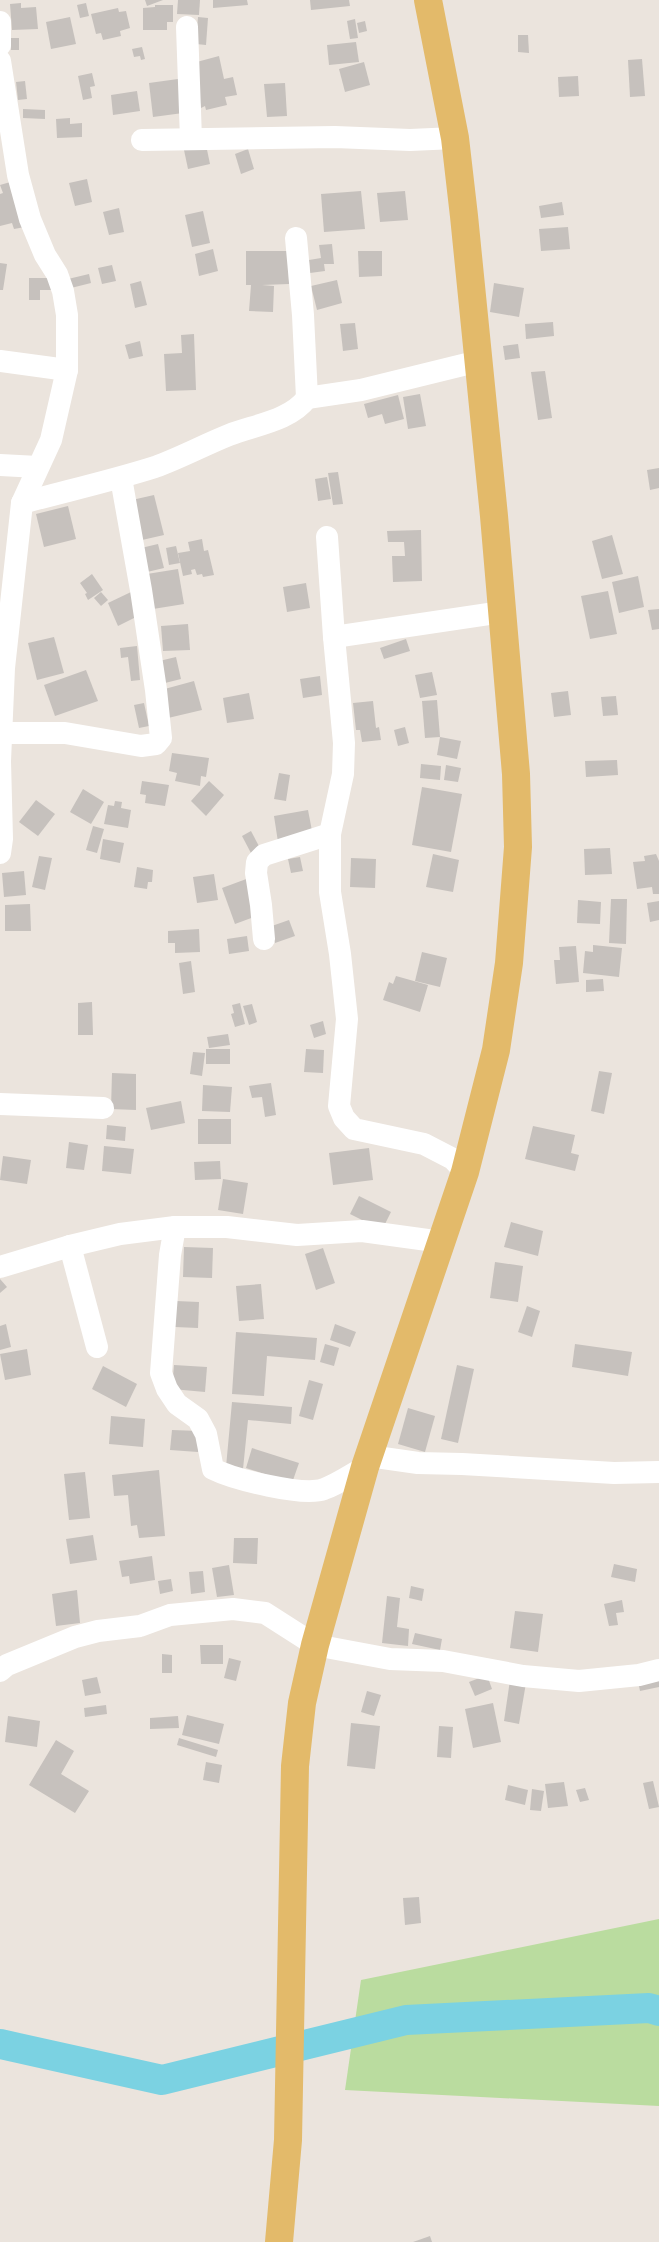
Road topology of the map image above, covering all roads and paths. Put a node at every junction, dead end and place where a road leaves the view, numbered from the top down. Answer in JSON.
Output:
{"nodes":[{"id":1,"x":428,"y":0,"type":"edge"},
{"id":2,"x":0,"y":22,"type":"edge"},
{"id":3,"x":187,"y":27,"type":"dead end"},
{"id":4,"x":0,"y":45,"type":"edge"},
{"id":5,"x":0,"y":60,"type":"edge"},
{"id":6,"x":455,"y":138,"type":"junction"},
{"id":7,"x":190,"y":139,"type":"junction"},
{"id":8,"x":142,"y":140,"type":"dead end"},
{"id":9,"x":296,"y":238,"type":"dead end"},
{"id":10,"x":0,"y":361,"type":"edge"},
{"id":11,"x":479,"y":361,"type":"junction"},
{"id":12,"x":67,"y":370,"type":"junction"},
{"id":13,"x":307,"y":398,"type":"junction"},
{"id":14,"x":0,"y":465,"type":"edge"},
{"id":15,"x":38,"y":467,"type":"junction"},
{"id":16,"x":121,"y":478,"type":"junction"},
{"id":17,"x":22,"y":503,"type":"junction"},
{"id":18,"x":327,"y":537,"type":"dead end"},
{"id":19,"x":502,"y":612,"type":"junction"},
{"id":20,"x":334,"y":637,"type":"junction"},
{"id":21,"x":2,"y":668,"type":"edge"},
{"id":22,"x":1,"y":733,"type":"junction"},
{"id":23,"x":330,"y":834,"type":"junction"},
{"id":24,"x":1,"y":844,"type":"edge"},
{"id":25,"x":264,"y":939,"type":"dead end"},
{"id":26,"x":0,"y":1104,"type":"edge"},
{"id":27,"x":103,"y":1108,"type":"dead end"},
{"id":28,"x":465,"y":1172,"type":"junction"},
{"id":29,"x":175,"y":1227,"type":"junction"},
{"id":30,"x":442,"y":1242,"type":"junction"},
{"id":31,"x":70,"y":1246,"type":"junction"},
{"id":32,"x":0,"y":1267,"type":"edge"},
{"id":33,"x":96,"y":1347,"type":"dead end"},
{"id":34,"x":367,"y":1461,"type":"junction"},
{"id":35,"x":659,"y":1472,"type":"edge"},
{"id":36,"x":315,"y":1646,"type":"junction"},
{"id":37,"x":659,"y":1670,"type":"edge"},
{"id":38,"x":0,"y":1671,"type":"edge"},
{"id":39,"x":280,"y":2242,"type":"edge"}],
"edges":[{"from":1,"to":6,"type":"main road"},
{"from":2,"to":4,"type":"street"},
{"from":3,"to":7,"type":"street"},
{"from":5,"to":12,"type":"street"},
{"from":6,"to":7,"type":"street"},
{"from":6,"to":11,"type":"main road"},
{"from":7,"to":8,"type":"street"},
{"from":9,"to":13,"type":"street"},
{"from":10,"to":12,"type":"street"},
{"from":11,"to":13,"type":"street"},
{"from":11,"to":19,"type":"main road"},
{"from":12,"to":15,"type":"street"},
{"from":13,"to":16,"type":"street"},
{"from":14,"to":15,"type":"street"},
{"from":15,"to":17,"type":"street"},
{"from":16,"to":17,"type":"street"},
{"from":16,"to":22,"type":"street"},
{"from":17,"to":21,"type":"street"},
{"from":18,"to":20,"type":"street"},
{"from":19,"to":20,"type":"street"},
{"from":19,"to":28,"type":"main road"},
{"from":20,"to":23,"type":"street"},
{"from":21,"to":22,"type":"street"},
{"from":22,"to":24,"type":"street"},
{"from":23,"to":25,"type":"street"},
{"from":23,"to":28,"type":"street"},
{"from":26,"to":27,"type":"street"},
{"from":28,"to":30,"type":"main road"},
{"from":29,"to":30,"type":"street"},
{"from":29,"to":31,"type":"street"},
{"from":29,"to":34,"type":"street"},
{"from":30,"to":34,"type":"main road"},
{"from":31,"to":32,"type":"street"},
{"from":31,"to":33,"type":"street"},
{"from":34,"to":35,"type":"street"},
{"from":34,"to":36,"type":"main road"},
{"from":36,"to":37,"type":"street"},
{"from":36,"to":38,"type":"street"},
{"from":36,"to":39,"type":"main road"}]}
